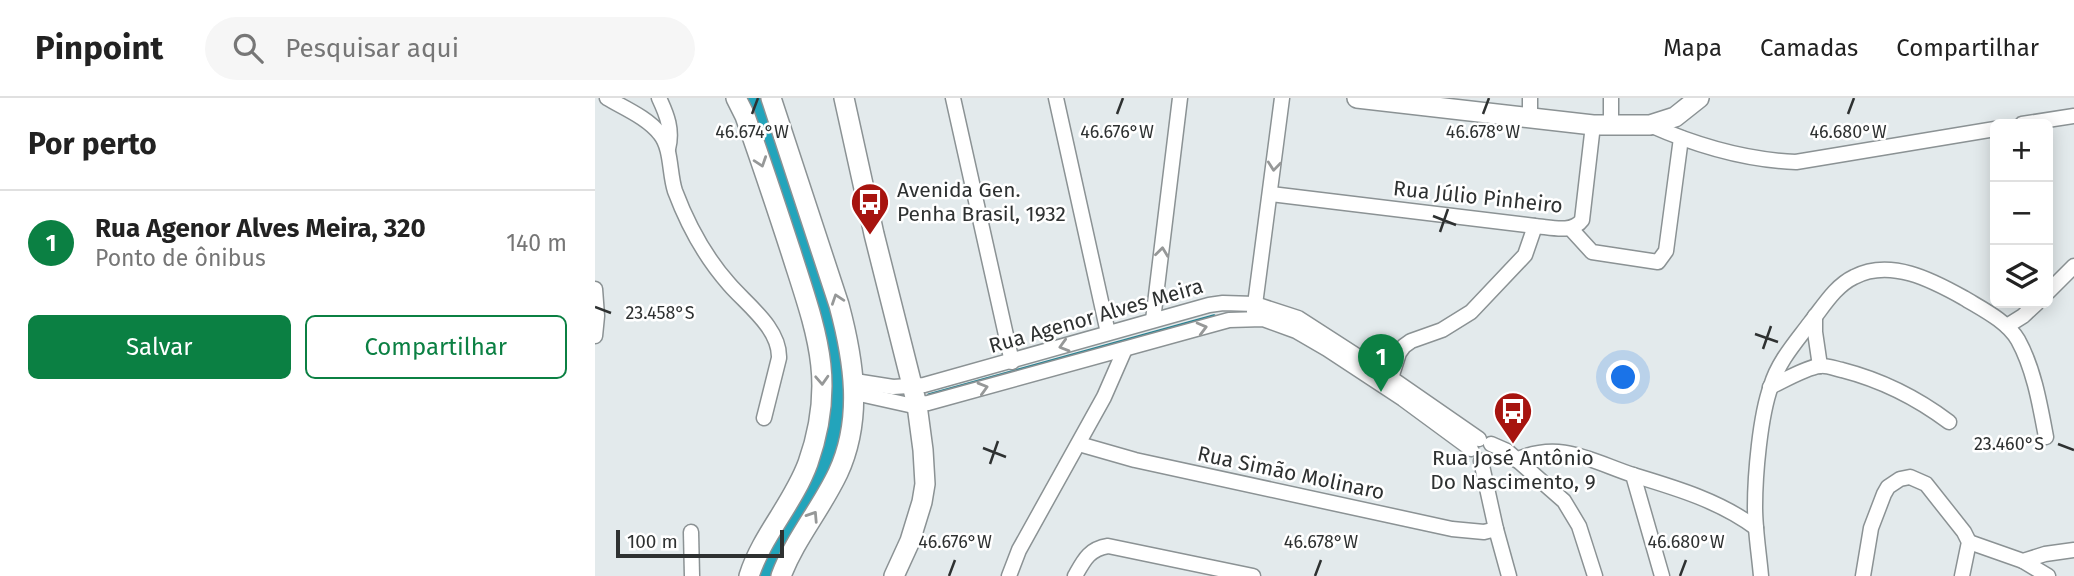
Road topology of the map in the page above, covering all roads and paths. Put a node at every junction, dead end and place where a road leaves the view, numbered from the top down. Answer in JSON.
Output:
{"nodes":[{"id":1,"x":607,"y":98,"type":"edge"},
{"id":2,"x":659,"y":98,"type":"edge"},
{"id":3,"x":736,"y":98,"type":"edge"},
{"id":4,"x":771,"y":98,"type":"edge"},
{"id":5,"x":844,"y":98,"type":"edge"},
{"id":6,"x":953,"y":98,"type":"edge"},
{"id":7,"x":1056,"y":98,"type":"edge"},
{"id":8,"x":1180,"y":98,"type":"edge"},
{"id":9,"x":1282,"y":98,"type":"edge"},
{"id":10,"x":1357,"y":98,"type":"edge"},
{"id":11,"x":1611,"y":98,"type":"edge"},
{"id":12,"x":1699,"y":98,"type":"edge"},
{"id":13,"x":1439,"y":103,"type":"edge"},
{"id":14,"x":1530,"y":108,"type":"edge"},
{"id":15,"x":2074,"y":116,"type":"edge"},
{"id":16,"x":2053,"y":119,"type":"edge"},
{"id":17,"x":1602,"y":125,"type":"junction"},
{"id":18,"x":1650,"y":125,"type":"junction"},
{"id":19,"x":1990,"y":130,"type":"edge"},
{"id":20,"x":1681,"y":138,"type":"junction"},
{"id":21,"x":667,"y":150,"type":"junction"},
{"id":22,"x":1271,"y":194,"type":"junction"},
{"id":23,"x":1535,"y":226,"type":"junction"},
{"id":24,"x":1571,"y":229,"type":"junction"},
{"id":25,"x":2074,"y":267,"type":"edge"},
{"id":26,"x":2053,"y":287,"type":"edge"},
{"id":27,"x":595,"y":289,"type":"edge"},
{"id":28,"x":1223,"y":303,"type":"junction"},
{"id":29,"x":2032,"y":308,"type":"edge"},
{"id":30,"x":1254,"y":311,"type":"junction"},
{"id":31,"x":1815,"y":316,"type":"junction"},
{"id":32,"x":1153,"y":320,"type":"junction"},
{"id":33,"x":1229,"y":320,"type":"junction"},
{"id":34,"x":2007,"y":326,"type":"junction"},
{"id":35,"x":1108,"y":333,"type":"junction"},
{"id":36,"x":595,"y":336,"type":"edge"},
{"id":37,"x":1125,"y":349,"type":"junction"},
{"id":38,"x":1012,"y":362,"type":"junction"},
{"id":39,"x":1820,"y":366,"type":"junction"},
{"id":40,"x":1391,"y":378,"type":"junction"},
{"id":41,"x":912,"y":386,"type":"junction"},
{"id":42,"x":855,"y":387,"type":"junction"},
{"id":43,"x":1770,"y":387,"type":"junction"},
{"id":44,"x":917,"y":405,"type":"junction"},
{"id":45,"x":764,"y":418,"type":"dead end"},
{"id":46,"x":1949,"y":422,"type":"dead end"},
{"id":47,"x":2046,"y":437,"type":"dead end"},
{"id":48,"x":1079,"y":444,"type":"junction"},
{"id":49,"x":1483,"y":449,"type":"junction"},
{"id":50,"x":1513,"y":458,"type":"junction"},
{"id":51,"x":1633,"y":475,"type":"junction"},
{"id":52,"x":1756,"y":528,"type":"junction"},
{"id":53,"x":1496,"y":529,"type":"junction"},
{"id":54,"x":691,"y":532,"type":"dead end"},
{"id":55,"x":1969,"y":542,"type":"junction"},
{"id":56,"x":2074,"y":550,"type":"edge"},
{"id":57,"x":2023,"y":561,"type":"junction"},
{"id":58,"x":692,"y":576,"type":"edge"},
{"id":59,"x":749,"y":576,"type":"edge"},
{"id":60,"x":781,"y":576,"type":"edge"},
{"id":61,"x":894,"y":576,"type":"edge"},
{"id":62,"x":1009,"y":576,"type":"edge"},
{"id":63,"x":1075,"y":576,"type":"edge"},
{"id":64,"x":1253,"y":576,"type":"edge"},
{"id":65,"x":1509,"y":576,"type":"edge"},
{"id":66,"x":1595,"y":576,"type":"edge"},
{"id":67,"x":1662,"y":576,"type":"edge"},
{"id":68,"x":1761,"y":576,"type":"edge"},
{"id":69,"x":1863,"y":576,"type":"edge"},
{"id":70,"x":1962,"y":576,"type":"edge"},
{"id":71,"x":2048,"y":576,"type":"edge"}],
"edges":[{"from":1,"to":21,"type":"street"},
{"from":2,"to":21,"type":"street"},
{"from":3,"to":59,"type":"main road","one_way":true},
{"from":42,"to":4,"type":"main road","one_way":true},
{"from":5,"to":41,"type":"main road"},
{"from":6,"to":38,"type":"street"},
{"from":7,"to":35,"type":"street"},
{"from":32,"to":8,"type":"street","one_way":true},
{"from":9,"to":22,"type":"street","one_way":true},
{"from":10,"to":13,"type":"main road"},
{"from":11,"to":17,"type":"street","name":"Rua Júlio Pinheiro"},
{"from":12,"to":18,"type":"main road"},
{"from":13,"to":14,"type":"main road"},
{"from":14,"to":17,"type":"main road"},
{"from":15,"to":16,"type":"street"},
{"from":17,"to":18,"type":"main road"},
{"from":17,"to":24,"type":"street","name":"Rua Júlio Pinheiro"},
{"from":18,"to":20,"type":"street"},
{"from":19,"to":20,"type":"street"},
{"from":20,"to":24,"type":"street"},
{"from":21,"to":45,"type":"street"},
{"from":22,"to":23,"type":"street","name":"Rua Júlio Pinheiro"},
{"from":22,"to":30,"type":"street"},
{"from":23,"to":24,"type":"street","name":"Rua Júlio Pinheiro"},
{"from":23,"to":40,"type":"street"},
{"from":25,"to":26,"type":"street"},
{"from":27,"to":36,"type":"street"},
{"from":28,"to":30,"type":"street","name":"Rua Agenor Alves Meira"},
{"from":28,"to":32,"type":"street","name":"Rua Agenor Alves Meira"},
{"from":28,"to":33,"type":"street"},
{"from":29,"to":34,"type":"street"},
{"from":30,"to":33,"type":"street","name":"Rua Agenor Alves Meira"},
{"from":30,"to":40,"type":"street","name":"Rua Agenor Alves Meira"},
{"from":30,"to":49,"type":"street","name":"Rua Agenor Alves Meira"},
{"from":31,"to":34,"type":"street"},
{"from":31,"to":39,"type":"street"},
{"from":31,"to":43,"type":"street"},
{"from":32,"to":35,"type":"street","name":"Rua Agenor Alves Meira"},
{"from":37,"to":33,"type":"street","name":"Rua Agenor Alves Meira","one_way":true},
{"from":34,"to":47,"type":"street"},
{"from":35,"to":38,"type":"street","name":"Rua Agenor Alves Meira","one_way":true},
{"from":44,"to":37,"type":"street","name":"Rua Agenor Alves Meira","one_way":true},
{"from":37,"to":48,"type":"street"},
{"from":38,"to":41,"type":"street","name":"Rua Agenor Alves Meira"},
{"from":39,"to":43,"type":"street"},
{"from":39,"to":46,"type":"street"},
{"from":40,"to":49,"type":"street","name":"Rua Agenor Alves Meira"},
{"from":41,"to":42,"type":"street","name":"Rua Agenor Alves Meira"},
{"from":41,"to":44,"type":"main road"},
{"from":42,"to":44,"type":"street","name":"Rua Agenor Alves Meira"},
{"from":60,"to":42,"type":"main road","one_way":true},
{"from":43,"to":52,"type":"street"},
{"from":44,"to":61,"type":"main road"},
{"from":48,"to":53,"type":"street","name":"Rua Simão Molinaro"},
{"from":48,"to":62,"type":"street"},
{"from":49,"to":50,"type":"street","name":"Rua Agenor Alves Meira"},
{"from":49,"to":53,"type":"street"},
{"from":50,"to":51,"type":"street"},
{"from":50,"to":66,"type":"street","name":"Rua Agenor Alves Meira"},
{"from":51,"to":52,"type":"street"},
{"from":51,"to":67,"type":"street"},
{"from":52,"to":68,"type":"street"},
{"from":53,"to":65,"type":"street"},
{"from":54,"to":58,"type":"street"},
{"from":55,"to":57,"type":"street"},
{"from":55,"to":69,"type":"street"},
{"from":55,"to":70,"type":"street"},
{"from":56,"to":57,"type":"street"},
{"from":57,"to":71,"type":"street"},
{"from":63,"to":64,"type":"street"}]}
